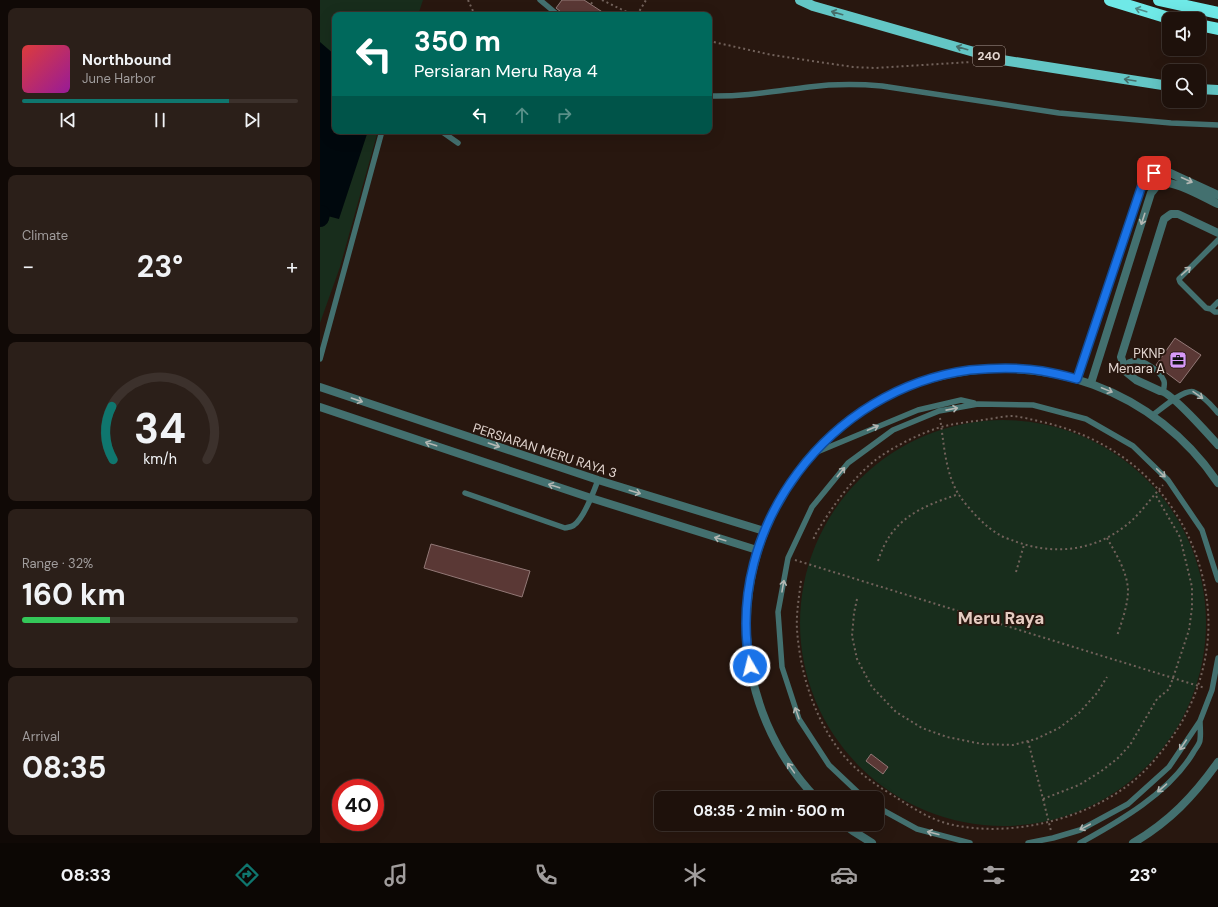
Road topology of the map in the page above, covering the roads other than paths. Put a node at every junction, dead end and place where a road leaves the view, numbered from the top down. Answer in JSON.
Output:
{"nodes":[{"id":1,"x":540,"y":0,"type":"edge"},
{"id":2,"x":800,"y":0,"type":"edge"},
{"id":3,"x":1110,"y":0,"type":"edge"},
{"id":4,"x":1163,"y":1,"type":"edge"},
{"id":5,"x":554,"y":12,"type":"edge"},
{"id":6,"x":1218,"y":13,"type":"edge"},
{"id":7,"x":1162,"y":16,"type":"edge"},
{"id":8,"x":1206,"y":26,"type":"edge"},
{"id":9,"x":1218,"y":29,"type":"edge"},
{"id":10,"x":1162,"y":85,"type":"edge"},
{"id":11,"x":1206,"y":89,"type":"edge"},
{"id":12,"x":1218,"y":90,"type":"edge"},
{"id":13,"x":712,"y":96,"type":"edge"},
{"id":14,"x":1218,"y":125,"type":"edge"},
{"id":15,"x":381,"y":134,"type":"edge"},
{"id":16,"x":446,"y":134,"type":"edge"},
{"id":17,"x":458,"y":142,"type":"dead end"},
{"id":18,"x":1154,"y":173,"type":"junction"},
{"id":19,"x":1159,"y":184,"type":"junction"},
{"id":20,"x":1218,"y":195,"type":"edge"},
{"id":21,"x":1218,"y":204,"type":"edge"},
{"id":22,"x":1218,"y":232,"type":"edge"},
{"id":23,"x":1218,"y":240,"type":"edge"},
{"id":24,"x":1218,"y":302,"type":"edge"},
{"id":25,"x":1209,"y":309,"type":"junction"},
{"id":26,"x":1218,"y":312,"type":"edge"},
{"id":27,"x":320,"y":359,"type":"edge"},
{"id":28,"x":1124,"y":367,"type":"junction"},
{"id":29,"x":1077,"y":379,"type":"junction"},
{"id":30,"x":1091,"y":383,"type":"junction"},
{"id":31,"x":320,"y":387,"type":"edge"},
{"id":32,"x":1163,"y":391,"type":"junction"},
{"id":33,"x":1174,"y":399,"type":"junction"},
{"id":34,"x":978,"y":404,"type":"junction"},
{"id":35,"x":320,"y":407,"type":"edge"},
{"id":36,"x":1218,"y":413,"type":"edge"},
{"id":37,"x":1153,"y":415,"type":"junction"},
{"id":38,"x":1218,"y":444,"type":"edge"},
{"id":39,"x":811,"y":455,"type":"junction"},
{"id":40,"x":598,"y":480,"type":"junction"},
{"id":41,"x":1218,"y":483,"type":"edge"},
{"id":42,"x":465,"y":493,"type":"dead end"},
{"id":43,"x":591,"y":498,"type":"junction"},
{"id":44,"x":764,"y":530,"type":"junction"},
{"id":45,"x":758,"y":550,"type":"junction"},
{"id":46,"x":1218,"y":580,"type":"edge"},
{"id":47,"x":1218,"y":658,"type":"edge"},
{"id":48,"x":1200,"y":721,"type":"junction"},
{"id":49,"x":1218,"y":762,"type":"edge"},
{"id":50,"x":809,"y":791,"type":"edge"},
{"id":51,"x":857,"y":791,"type":"edge"},
{"id":52,"x":884,"y":811,"type":"edge"},
{"id":53,"x":853,"y":831,"type":"edge"},
{"id":54,"x":872,"y":843,"type":"edge"},
{"id":55,"x":970,"y":843,"type":"edge"},
{"id":56,"x":1028,"y":843,"type":"edge"},
{"id":57,"x":1080,"y":843,"type":"edge"},
{"id":58,"x":1132,"y":843,"type":"edge"}],
"edges":[{"from":1,"to":5,"type":"lane"},
{"from":10,"to":2,"type":"main road","number":"240","one_way":true},
{"from":7,"to":3,"type":"highway","one_way":true},
{"from":4,"to":6,"type":"highway"},
{"from":8,"to":9,"type":"highway"},
{"from":11,"to":12,"type":"main road"},
{"from":13,"to":14,"type":"lane"},
{"from":15,"to":27,"type":"lane"},
{"from":16,"to":17,"type":"lane"},
{"from":18,"to":19,"type":"street"},
{"from":18,"to":20,"type":"street","one_way":true},
{"from":18,"to":29,"type":"street"},
{"from":19,"to":21,"type":"street"},
{"from":19,"to":30,"type":"street","one_way":true},
{"from":22,"to":28,"type":"street"},
{"from":25,"to":23,"type":"lane","one_way":true},
{"from":24,"to":25,"type":"lane"},
{"from":25,"to":26,"type":"lane"},
{"from":28,"to":32,"type":"street"},
{"from":28,"to":32,"type":"lane"},
{"from":29,"to":30,"type":"street"},
{"from":29,"to":39,"type":"street"},
{"from":30,"to":37,"type":"street","one_way":true},
{"from":31,"to":40,"type":"street","name":"PERSIARAN MERU RAYA 3","one_way":true},
{"from":32,"to":33,"type":"street"},
{"from":33,"to":36,"type":"lane","one_way":true},
{"from":33,"to":37,"type":"lane"},
{"from":33,"to":38,"type":"street"},
{"from":39,"to":34,"type":"lane","one_way":true},
{"from":34,"to":46,"type":"lane","one_way":true},
{"from":51,"to":34,"type":"lane","one_way":true},
{"from":43,"to":35,"type":"street","one_way":true},
{"from":37,"to":41,"type":"street"},
{"from":39,"to":44,"type":"street"},
{"from":40,"to":43,"type":"lane"},
{"from":40,"to":44,"type":"street","name":"PERSIARAN MERU RAYA 3","one_way":true},
{"from":42,"to":43,"type":"lane"},
{"from":45,"to":43,"type":"street","one_way":true},
{"from":44,"to":45,"type":"street"},
{"from":50,"to":45,"type":"street","one_way":true},
{"from":47,"to":48,"type":"lane"},
{"from":48,"to":56,"type":"lane","one_way":true},
{"from":48,"to":57,"type":"lane","one_way":true},
{"from":49,"to":58,"type":"street"},
{"from":55,"to":52,"type":"lane","one_way":true},
{"from":53,"to":54,"type":"street"}]}
